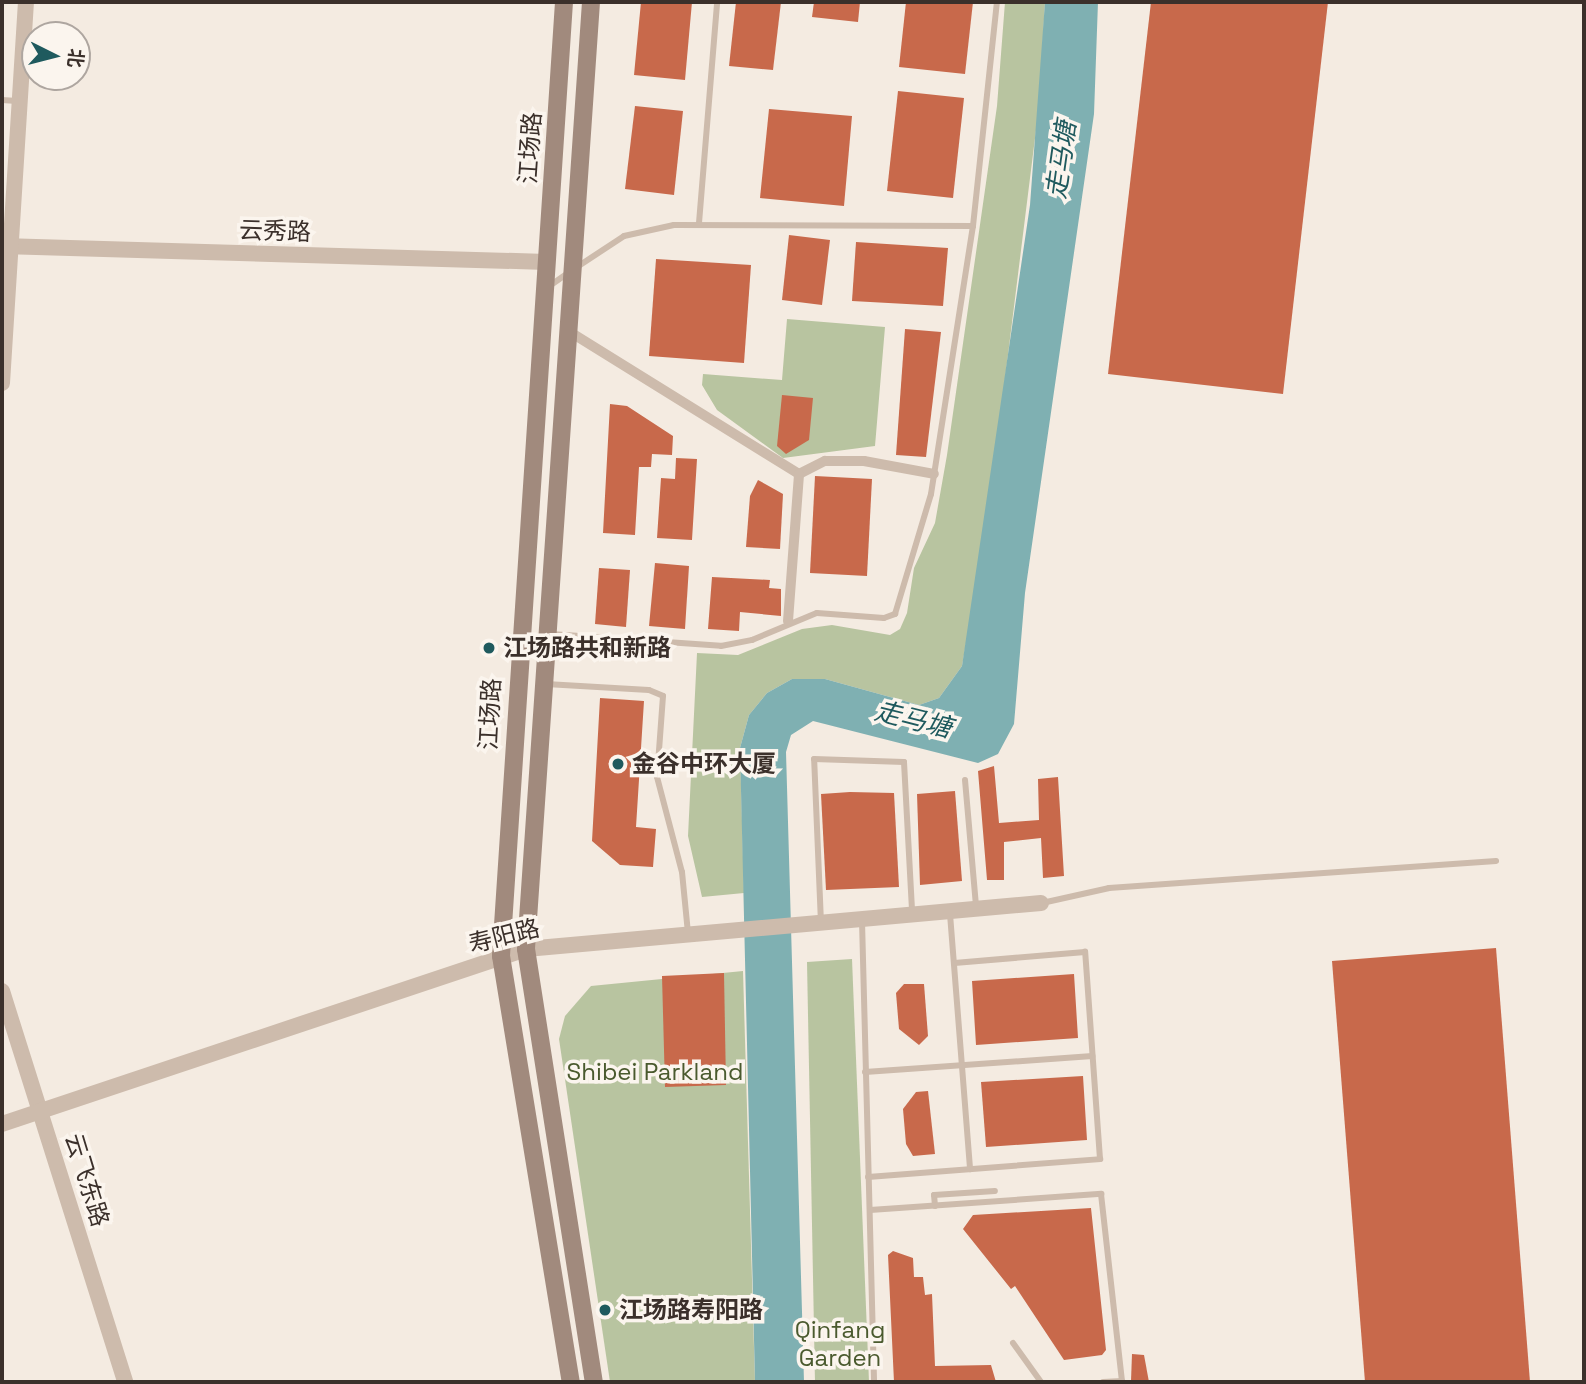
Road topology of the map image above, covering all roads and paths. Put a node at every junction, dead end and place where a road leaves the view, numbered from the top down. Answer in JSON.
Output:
{"nodes":[{"id":1,"x":26,"y":2,"type":"edge"},
{"id":2,"x":564,"y":2,"type":"edge"},
{"id":3,"x":591,"y":2,"type":"edge"},
{"id":4,"x":717,"y":2,"type":"edge"},
{"id":5,"x":997,"y":2,"type":"edge"},
{"id":6,"x":2,"y":100,"type":"edge"},
{"id":7,"x":20,"y":101,"type":"junction"},
{"id":8,"x":699,"y":223,"type":"junction"},
{"id":9,"x":973,"y":226,"type":"junction"},
{"id":10,"x":7,"y":246,"type":"edge"},
{"id":11,"x":547,"y":262,"type":"junction"},
{"id":12,"x":574,"y":269,"type":"junction"},
{"id":13,"x":546,"y":288,"type":"junction"},
{"id":14,"x":570,"y":332,"type":"junction"},
{"id":15,"x":2,"y":383,"type":"edge"},
{"id":16,"x":799,"y":474,"type":"junction"},
{"id":17,"x":934,"y":474,"type":"junction"},
{"id":18,"x":788,"y":621,"type":"junction"},
{"id":19,"x":549,"y":634,"type":"junction"},
{"id":20,"x":545,"y":684,"type":"junction"},
{"id":21,"x":965,"y":780,"type":"dead end"},
{"id":22,"x":1496,"y":861,"type":"dead end"},
{"id":23,"x":1041,"y":903,"type":"joint"},
{"id":24,"x":977,"y":909,"type":"junction"},
{"id":25,"x":950,"y":912,"type":"junction"},
{"id":26,"x":912,"y":916,"type":"junction"},
{"id":27,"x":862,"y":920,"type":"junction"},
{"id":28,"x":821,"y":925,"type":"junction"},
{"id":29,"x":688,"y":935,"type":"junction"},
{"id":30,"x":526,"y":949,"type":"junction"},
{"id":31,"x":501,"y":957,"type":"junction"},
{"id":32,"x":954,"y":963,"type":"junction"},
{"id":33,"x":2,"y":991,"type":"edge"},
{"id":34,"x":1093,"y":1055,"type":"junction"},
{"id":35,"x":962,"y":1065,"type":"junction"},
{"id":36,"x":865,"y":1072,"type":"junction"},
{"id":37,"x":42,"y":1111,"type":"junction"},
{"id":38,"x":2,"y":1125,"type":"edge"},
{"id":39,"x":970,"y":1169,"type":"junction"},
{"id":40,"x":868,"y":1177,"type":"junction"},
{"id":41,"x":995,"y":1191,"type":"dead end"},
{"id":42,"x":935,"y":1206,"type":"junction"},
{"id":43,"x":870,"y":1210,"type":"junction"},
{"id":44,"x":1013,"y":1343,"type":"dead end"},
{"id":45,"x":125,"y":1382,"type":"edge"},
{"id":46,"x":571,"y":1382,"type":"edge"},
{"id":47,"x":594,"y":1382,"type":"edge"},
{"id":48,"x":874,"y":1382,"type":"edge"},
{"id":49,"x":1041,"y":1382,"type":"edge"},
{"id":50,"x":1103,"y":1382,"type":"edge"}],
"edges":[{"from":1,"to":7,"type":"street"},
{"from":2,"to":11,"type":"main road","name":"江场路"},
{"from":3,"to":12,"type":"main road"},
{"from":4,"to":8,"type":"lane"},
{"from":5,"to":9,"type":"lane"},
{"from":6,"to":7,"type":"lane"},
{"from":7,"to":10,"type":"street"},
{"from":8,"to":9,"type":"lane"},
{"from":8,"to":12,"type":"lane"},
{"from":9,"to":17,"type":"lane"},
{"from":10,"to":11,"type":"street","name":"云秀路"},
{"from":10,"to":15,"type":"street"},
{"from":11,"to":13,"type":"main road","name":"江场路"},
{"from":12,"to":13,"type":"lane"},
{"from":12,"to":14,"type":"main road"},
{"from":13,"to":31,"type":"main road","name":"江场路"},
{"from":14,"to":16,"type":"street"},
{"from":14,"to":19,"type":"main road"},
{"from":16,"to":17,"type":"street"},
{"from":16,"to":18,"type":"street"},
{"from":17,"to":18,"type":"lane"},
{"from":18,"to":19,"type":"lane"},
{"from":19,"to":20,"type":"main road"},
{"from":20,"to":29,"type":"lane"},
{"from":20,"to":30,"type":"main road"},
{"from":21,"to":24,"type":"lane"},
{"from":22,"to":23,"type":"lane"},
{"from":23,"to":24,"type":"street","name":"寿阳路"},
{"from":24,"to":25,"type":"street","name":"寿阳路"},
{"from":25,"to":26,"type":"street","name":"寿阳路"},
{"from":25,"to":32,"type":"lane"},
{"from":26,"to":27,"type":"street","name":"寿阳路"},
{"from":26,"to":28,"type":"lane"},
{"from":27,"to":28,"type":"street","name":"寿阳路"},
{"from":27,"to":36,"type":"lane"},
{"from":28,"to":29,"type":"street","name":"寿阳路"},
{"from":29,"to":30,"type":"street","name":"寿阳路"},
{"from":30,"to":31,"type":"street","name":"寿阳路"},
{"from":30,"to":47,"type":"main road"},
{"from":31,"to":37,"type":"street","name":"寿阳路"},
{"from":31,"to":46,"type":"main road","name":"江场路"},
{"from":32,"to":34,"type":"lane"},
{"from":32,"to":35,"type":"lane"},
{"from":33,"to":37,"type":"street","name":"云飞东路"},
{"from":34,"to":35,"type":"lane"},
{"from":34,"to":39,"type":"lane"},
{"from":35,"to":36,"type":"lane"},
{"from":35,"to":39,"type":"lane"},
{"from":36,"to":40,"type":"lane"},
{"from":37,"to":38,"type":"street","name":"寿阳路"},
{"from":37,"to":45,"type":"street","name":"云飞东路"},
{"from":39,"to":40,"type":"lane"},
{"from":40,"to":43,"type":"lane"},
{"from":41,"to":42,"type":"lane"},
{"from":42,"to":43,"type":"lane"},
{"from":42,"to":50,"type":"lane"},
{"from":43,"to":48,"type":"lane"},
{"from":44,"to":49,"type":"lane"}]}
